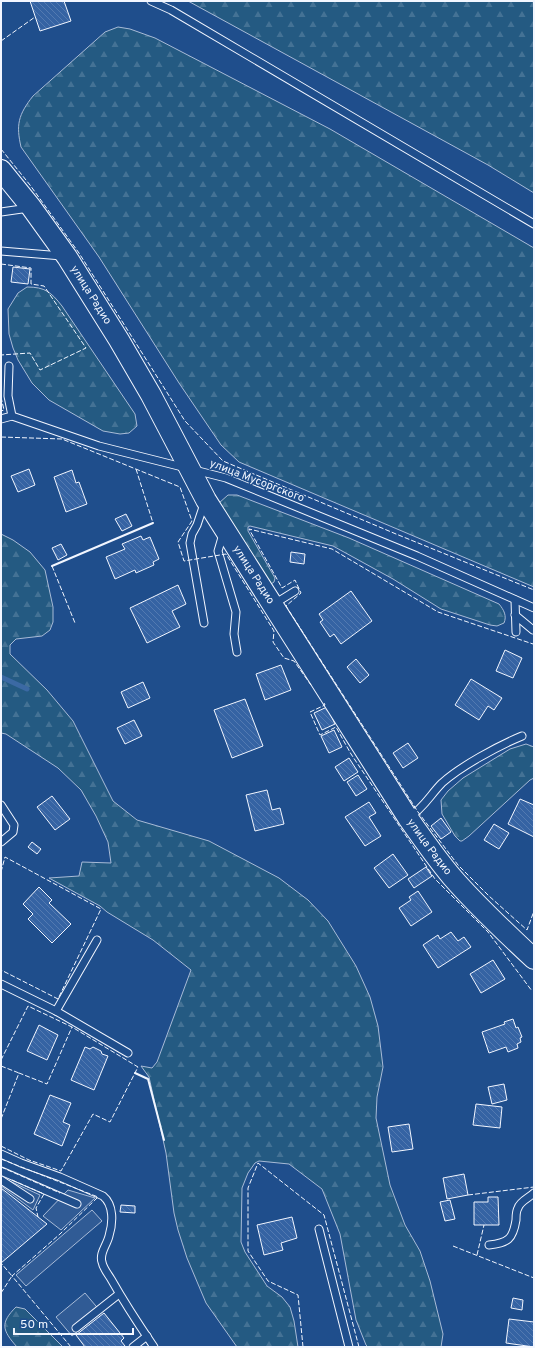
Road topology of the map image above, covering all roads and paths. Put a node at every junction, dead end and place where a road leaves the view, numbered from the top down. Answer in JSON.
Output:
{"nodes":[{"id":1,"x":150,"y":1,"type":"edge"},
{"id":2,"x":1,"y":170,"type":"edge"},
{"id":3,"x":31,"y":207,"type":"junction"},
{"id":4,"x":1,"y":212,"type":"edge"},
{"id":5,"x":534,"y":224,"type":"edge"},
{"id":6,"x":1,"y":251,"type":"edge"},
{"id":7,"x":67,"y":257,"type":"junction"},
{"id":8,"x":8,"y":366,"type":"dead end"},
{"id":9,"x":12,"y":416,"type":"junction"},
{"id":10,"x":1,"y":419,"type":"edge"},
{"id":11,"x":188,"y":468,"type":"junction"},
{"id":12,"x":206,"y":500,"type":"junction"},
{"id":13,"x":225,"y":530,"type":"junction"},
{"id":14,"x":295,"y":591,"type":"dead end"},
{"id":15,"x":515,"y":600,"type":"junction"},
{"id":16,"x":272,"y":605,"type":"junction"},
{"id":17,"x":534,"y":608,"type":"edge"},
{"id":18,"x":515,"y":615,"type":"junction"},
{"id":19,"x":204,"y":623,"type":"dead end"},
{"id":20,"x":533,"y":630,"type":"edge"},
{"id":21,"x":516,"y":632,"type":"dead end"},
{"id":22,"x":237,"y":652,"type":"dead end"},
{"id":23,"x":522,"y":736,"type":"dead end"},
{"id":24,"x":1,"y":805,"type":"edge"},
{"id":25,"x":408,"y":818,"type":"junction"},
{"id":26,"x":1,"y":842,"type":"edge"},
{"id":27,"x":97,"y":940,"type":"dead end"},
{"id":28,"x":534,"y":959,"type":"edge"},
{"id":29,"x":1,"y":984,"type":"edge"},
{"id":30,"x":56,"y":1012,"type":"junction"},
{"id":31,"x":128,"y":1053,"type":"dead end"},
{"id":32,"x":1,"y":1154,"type":"edge"},
{"id":33,"x":1,"y":1171,"type":"edge"},
{"id":34,"x":1,"y":1180,"type":"edge"},
{"id":35,"x":534,"y":1193,"type":"edge"},
{"id":36,"x":30,"y":1199,"type":"dead end"},
{"id":37,"x":77,"y":1204,"type":"dead end"},
{"id":38,"x":319,"y":1229,"type":"dead end"},
{"id":39,"x":489,"y":1245,"type":"dead end"},
{"id":40,"x":119,"y":1294,"type":"junction"},
{"id":41,"x":76,"y":1328,"type":"dead end"},
{"id":42,"x":147,"y":1336,"type":"junction"},
{"id":43,"x":133,"y":1347,"type":"edge"},
{"id":44,"x":154,"y":1347,"type":"edge"},
{"id":45,"x":349,"y":1347,"type":"edge"}],
"edges":[{"from":1,"to":5,"type":"lane"},
{"from":2,"to":3,"type":"main road","name":"улица Радио"},
{"from":3,"to":4,"type":"lane"},
{"from":3,"to":7,"type":"main road","name":"улица Радио"},
{"from":6,"to":7,"type":"lane"},
{"from":7,"to":11,"type":"main road","name":"улица Радио"},
{"from":8,"to":9,"type":"lane"},
{"from":9,"to":10,"type":"lane"},
{"from":9,"to":11,"type":"lane","name":"улица Мусоргского"},
{"from":11,"to":12,"type":"main road","name":"улица Радио"},
{"from":11,"to":15,"type":"lane","name":"улица Мусоргского"},
{"from":12,"to":13,"type":"main road","name":"улица Радио"},
{"from":12,"to":19,"type":"lane"},
{"from":13,"to":16,"type":"main road","name":"улица Радио"},
{"from":13,"to":22,"type":"lane"},
{"from":14,"to":16,"type":"lane"},
{"from":15,"to":17,"type":"lane","name":"улица Мусоргского"},
{"from":15,"to":18,"type":"lane"},
{"from":16,"to":25,"type":"main road","name":"улица Радио"},
{"from":18,"to":20,"type":"lane"},
{"from":18,"to":21,"type":"lane"},
{"from":23,"to":25,"type":"lane"},
{"from":24,"to":26,"type":"lane"},
{"from":25,"to":28,"type":"main road","name":"улица Радио"},
{"from":27,"to":30,"type":"lane"},
{"from":29,"to":30,"type":"lane"},
{"from":30,"to":31,"type":"lane"},
{"from":32,"to":40,"type":"lane"},
{"from":33,"to":37,"type":"lane"},
{"from":34,"to":36,"type":"lane"},
{"from":35,"to":39,"type":"lane"},
{"from":38,"to":45,"type":"lane"},
{"from":40,"to":41,"type":"lane"},
{"from":40,"to":42,"type":"lane"},
{"from":42,"to":43,"type":"lane"},
{"from":42,"to":44,"type":"lane"}]}
